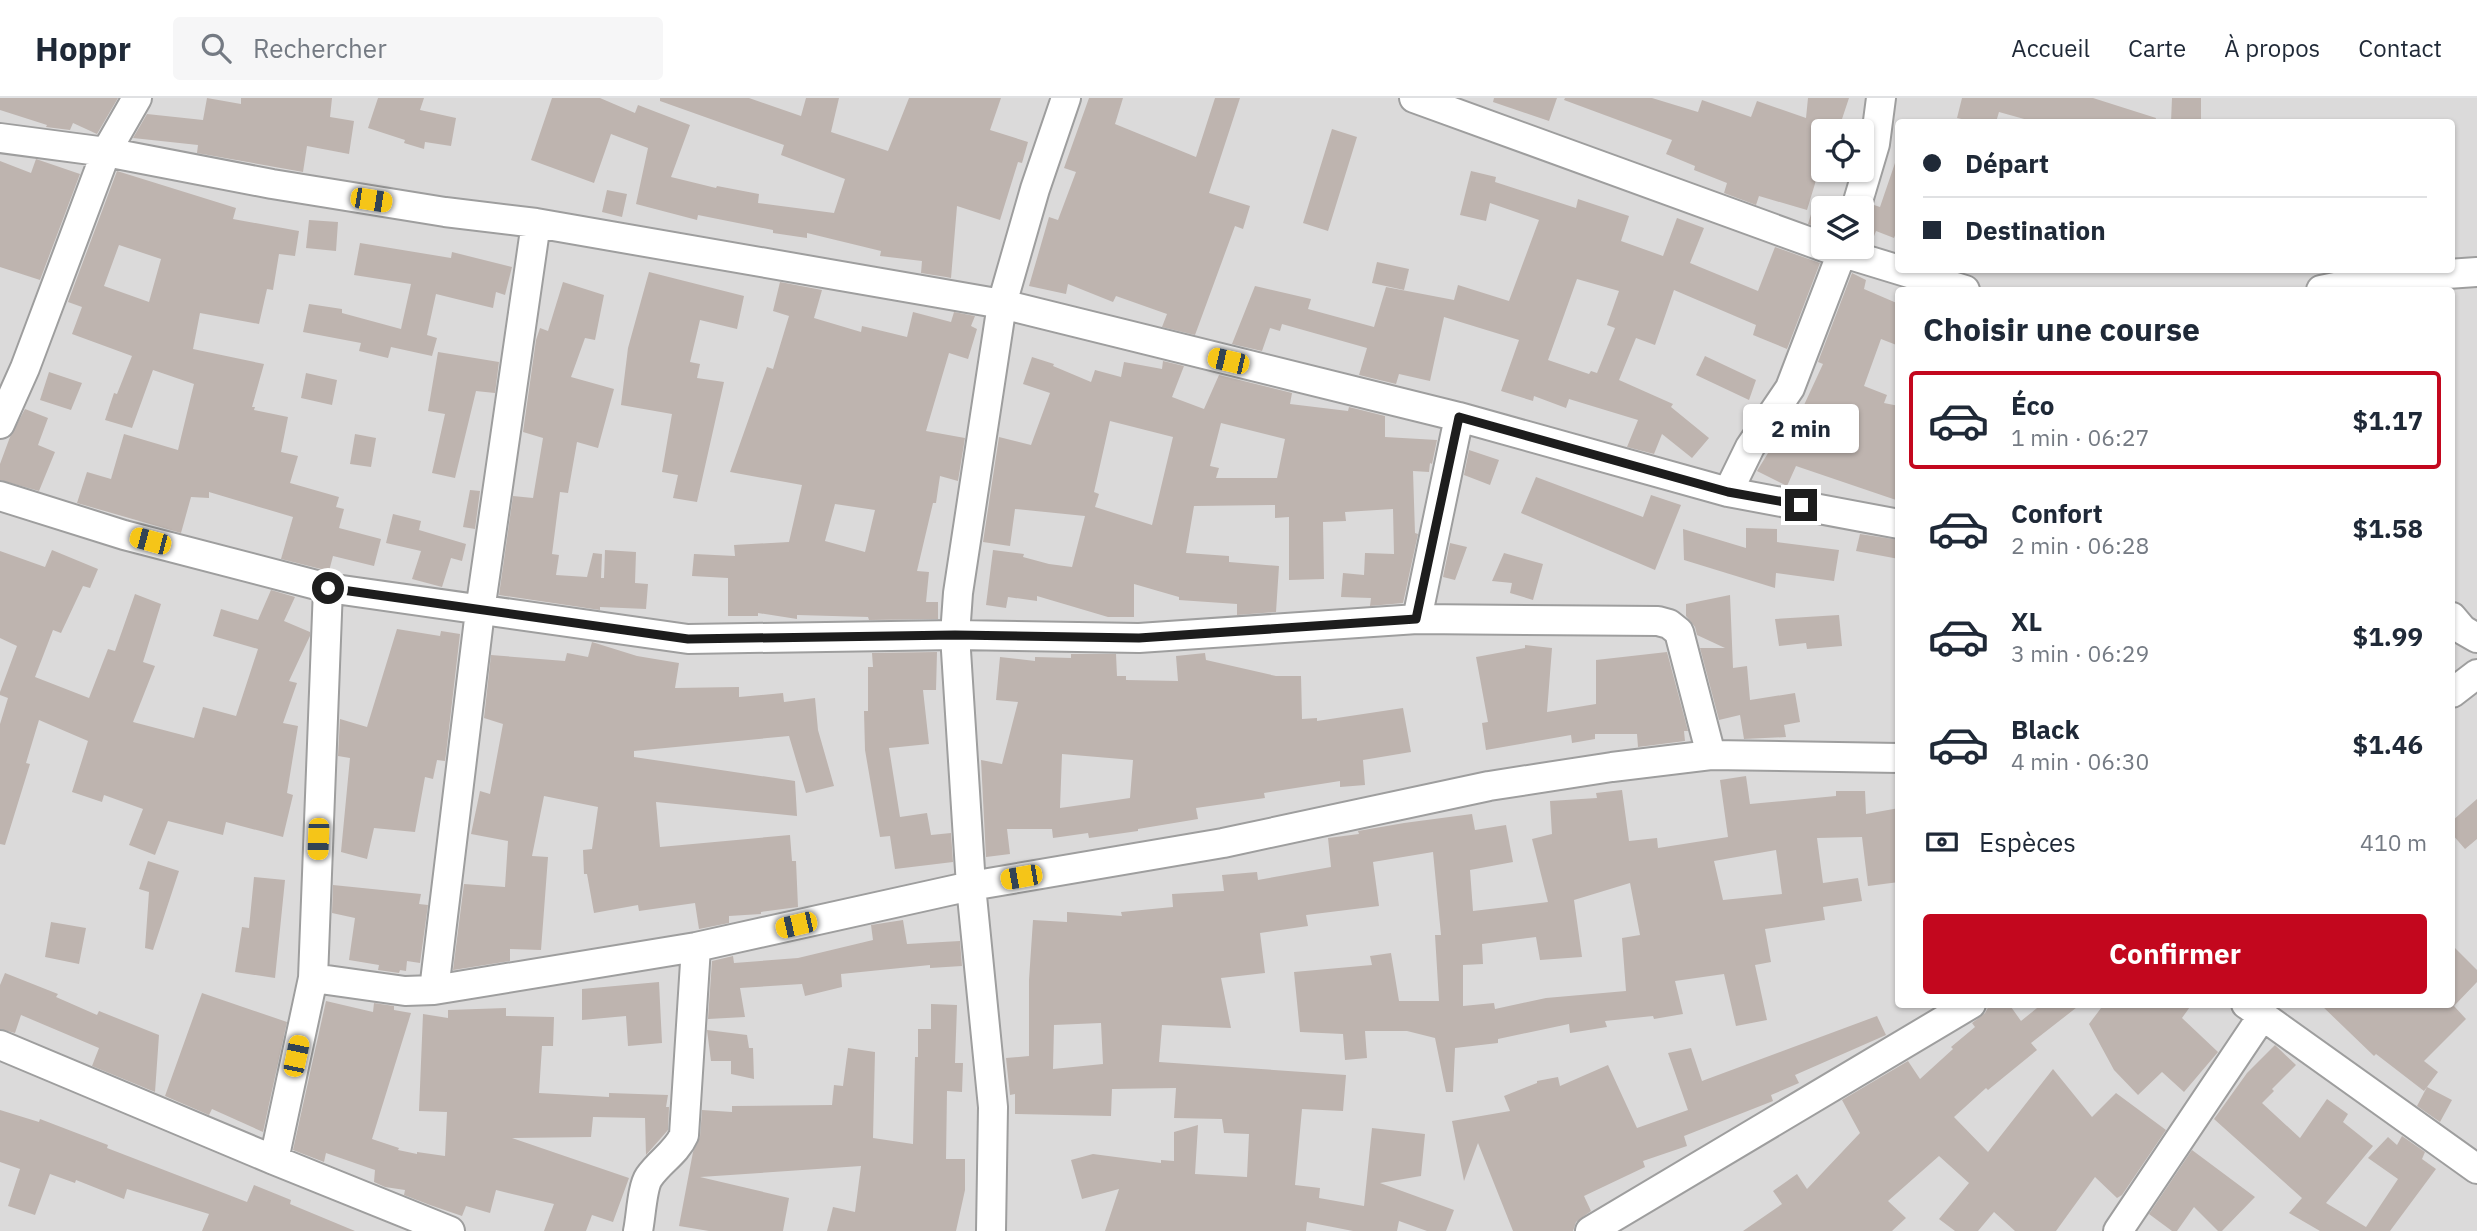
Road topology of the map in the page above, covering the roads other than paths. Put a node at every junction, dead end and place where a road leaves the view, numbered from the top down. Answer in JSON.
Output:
{"nodes":[{"id":1,"x":137,"y":98,"type":"edge"},
{"id":2,"x":1066,"y":98,"type":"edge"},
{"id":3,"x":1414,"y":98,"type":"edge"},
{"id":4,"x":1881,"y":98,"type":"edge"},
{"id":5,"x":0,"y":138,"type":"edge"},
{"id":6,"x":106,"y":152,"type":"junction"},
{"id":7,"x":1860,"y":196,"type":"edge"},
{"id":8,"x":536,"y":223,"type":"junction"},
{"id":9,"x":1811,"y":240,"type":"edge"},
{"id":10,"x":1830,"y":259,"type":"edge"},
{"id":11,"x":1868,"y":259,"type":"edge"},
{"id":12,"x":1895,"y":268,"type":"edge"},
{"id":13,"x":2477,"y":272,"type":"edge"},
{"id":14,"x":1912,"y":273,"type":"edge"},
{"id":15,"x":1956,"y":287,"type":"edge"},
{"id":16,"x":2335,"y":287,"type":"edge"},
{"id":17,"x":1002,"y":304,"type":"junction"},
{"id":18,"x":1459,"y":417,"type":"junction"},
{"id":19,"x":0,"y":424,"type":"edge"},
{"id":20,"x":1728,"y":492,"type":"junction"},
{"id":21,"x":0,"y":496,"type":"edge"},
{"id":22,"x":1895,"y":523,"type":"edge"},
{"id":23,"x":328,"y":588,"type":"junction"},
{"id":24,"x":480,"y":611,"type":"junction"},
{"id":25,"x":1416,"y":619,"type":"junction"},
{"id":26,"x":2455,"y":621,"type":"edge"},
{"id":27,"x":955,"y":635,"type":"junction"},
{"id":28,"x":2477,"y":638,"type":"edge"},
{"id":29,"x":2477,"y":674,"type":"edge"},
{"id":30,"x":2455,"y":691,"type":"edge"},
{"id":31,"x":1711,"y":755,"type":"junction"},
{"id":32,"x":1895,"y":758,"type":"edge"},
{"id":33,"x":971,"y":886,"type":"junction"},
{"id":34,"x":696,"y":947,"type":"junction"},
{"id":35,"x":313,"y":978,"type":"junction"},
{"id":36,"x":434,"y":990,"type":"junction"},
{"id":37,"x":1965,"y":1008,"type":"edge"},
{"id":38,"x":2254,"y":1010,"type":"edge"},
{"id":39,"x":0,"y":1045,"type":"edge"},
{"id":40,"x":274,"y":1160,"type":"junction"},
{"id":41,"x":2477,"y":1169,"type":"edge"},
{"id":42,"x":450,"y":1231,"type":"edge"},
{"id":43,"x":638,"y":1231,"type":"edge"},
{"id":44,"x":991,"y":1231,"type":"edge"},
{"id":45,"x":1590,"y":1231,"type":"edge"},
{"id":46,"x":2118,"y":1231,"type":"edge"}],
"edges":[{"from":1,"to":6,"type":"street"},
{"from":2,"to":17,"type":"street"},
{"from":3,"to":9,"type":"street"},
{"from":4,"to":7,"type":"street"},
{"from":5,"to":6,"type":"street"},
{"from":6,"to":8,"type":"street"},
{"from":6,"to":19,"type":"street"},
{"from":8,"to":17,"type":"street"},
{"from":8,"to":24,"type":"street"},
{"from":10,"to":20,"type":"street"},
{"from":11,"to":12,"type":"street"},
{"from":13,"to":16,"type":"street"},
{"from":14,"to":15,"type":"street"},
{"from":17,"to":18,"type":"street"},
{"from":17,"to":27,"type":"street"},
{"from":18,"to":20,"type":"street"},
{"from":18,"to":25,"type":"street"},
{"from":20,"to":22,"type":"street"},
{"from":21,"to":23,"type":"street"},
{"from":23,"to":24,"type":"street"},
{"from":23,"to":35,"type":"street"},
{"from":24,"to":27,"type":"street"},
{"from":24,"to":36,"type":"street"},
{"from":25,"to":27,"type":"street"},
{"from":25,"to":31,"type":"street"},
{"from":26,"to":28,"type":"street"},
{"from":27,"to":33,"type":"street"},
{"from":29,"to":30,"type":"street"},
{"from":31,"to":32,"type":"street"},
{"from":31,"to":33,"type":"street"},
{"from":33,"to":34,"type":"street"},
{"from":33,"to":44,"type":"street"},
{"from":34,"to":36,"type":"street"},
{"from":34,"to":43,"type":"street"},
{"from":35,"to":36,"type":"street"},
{"from":35,"to":40,"type":"street"},
{"from":37,"to":45,"type":"street"},
{"from":38,"to":41,"type":"street"},
{"from":38,"to":46,"type":"street"},
{"from":39,"to":40,"type":"street"},
{"from":40,"to":42,"type":"street"}]}
